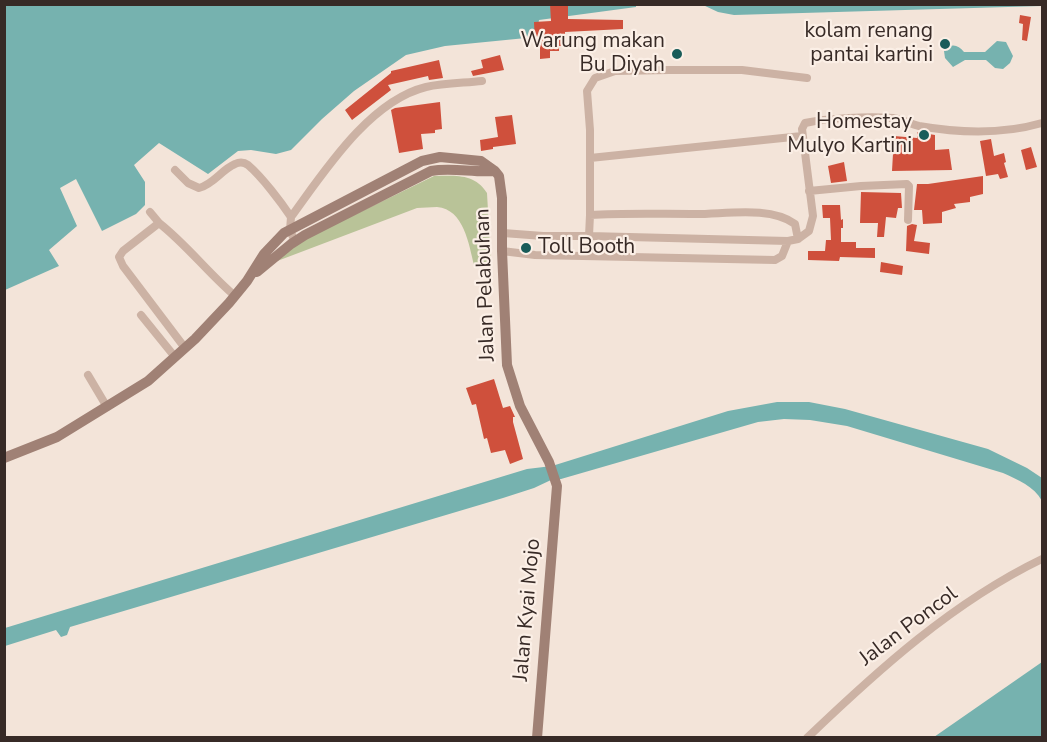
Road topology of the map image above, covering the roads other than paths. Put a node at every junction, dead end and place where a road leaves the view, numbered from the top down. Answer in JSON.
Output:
{"nodes":[{"id":1,"x":807,"y":78,"type":"dead end"},
{"id":2,"x":482,"y":81,"type":"dead end"},
{"id":3,"x":1042,"y":123,"type":"edge"},
{"id":4,"x":802,"y":136,"type":"junction"},
{"id":5,"x":432,"y":158,"type":"junction"},
{"id":6,"x":590,"y":158,"type":"junction"},
{"id":7,"x":175,"y":170,"type":"dead end"},
{"id":8,"x":431,"y":171,"type":"junction"},
{"id":9,"x":495,"y":171,"type":"junction"},
{"id":10,"x":809,"y":191,"type":"junction"},
{"id":11,"x":150,"y":212,"type":"dead end"},
{"id":12,"x":590,"y":215,"type":"junction"},
{"id":13,"x":291,"y":217,"type":"junction"},
{"id":14,"x":908,"y":220,"type":"dead end"},
{"id":15,"x":160,"y":224,"type":"junction"},
{"id":16,"x":290,"y":230,"type":"junction"},
{"id":17,"x":503,"y":233,"type":"junction"},
{"id":18,"x":589,"y":236,"type":"junction"},
{"id":19,"x":798,"y":239,"type":"junction"},
{"id":20,"x":788,"y":240,"type":"junction"},
{"id":21,"x":295,"y":242,"type":"junction"},
{"id":22,"x":502,"y":251,"type":"junction"},
{"id":23,"x":247,"y":281,"type":"junction"},
{"id":24,"x":235,"y":296,"type":"junction"},
{"id":25,"x":141,"y":315,"type":"dead end"},
{"id":26,"x":185,"y":348,"type":"junction"},
{"id":27,"x":175,"y":357,"type":"junction"},
{"id":28,"x":88,"y":375,"type":"dead end"},
{"id":29,"x":107,"y":407,"type":"junction"},
{"id":30,"x":4,"y":458,"type":"edge"},
{"id":31,"x":557,"y":486,"type":"joint"},
{"id":32,"x":1042,"y":559,"type":"edge"},
{"id":33,"x":537,"y":738,"type":"edge"},
{"id":34,"x":807,"y":738,"type":"edge"}],
"edges":[{"from":1,"to":6,"type":"street"},
{"from":2,"to":13,"type":"street"},
{"from":3,"to":4,"type":"street"},
{"from":4,"to":6,"type":"street"},
{"from":4,"to":10,"type":"street"},
{"from":5,"to":8,"type":"main road"},
{"from":5,"to":9,"type":"main road"},
{"from":5,"to":16,"type":"main road"},
{"from":6,"to":12,"type":"street"},
{"from":7,"to":13,"type":"street"},
{"from":8,"to":9,"type":"main road"},
{"from":8,"to":21,"type":"main road"},
{"from":9,"to":17,"type":"main road","name":"Jalan Pelabuhan"},
{"from":10,"to":14,"type":"street"},
{"from":10,"to":19,"type":"street"},
{"from":11,"to":15,"type":"street"},
{"from":12,"to":18,"type":"street"},
{"from":12,"to":19,"type":"street"},
{"from":13,"to":16,"type":"street"},
{"from":15,"to":24,"type":"street"},
{"from":15,"to":26,"type":"street"},
{"from":16,"to":21,"type":"street"},
{"from":16,"to":23,"type":"main road"},
{"from":17,"to":18,"type":"street"},
{"from":17,"to":22,"type":"main road","name":"Jalan Pelabuhan"},
{"from":18,"to":20,"type":"street"},
{"from":19,"to":20,"type":"street"},
{"from":20,"to":22,"type":"street"},
{"from":21,"to":23,"type":"main road"},
{"from":22,"to":31,"type":"main road","name":"Jalan Pelabuhan"},
{"from":23,"to":24,"type":"main road"},
{"from":24,"to":26,"type":"main road"},
{"from":25,"to":27,"type":"street"},
{"from":26,"to":27,"type":"main road"},
{"from":27,"to":29,"type":"main road"},
{"from":28,"to":29,"type":"street"},
{"from":29,"to":30,"type":"main road"},
{"from":31,"to":33,"type":"main road","name":"Jalan Kyai Mojo"},
{"from":32,"to":34,"type":"street","name":"Jalan Poncol"}]}
